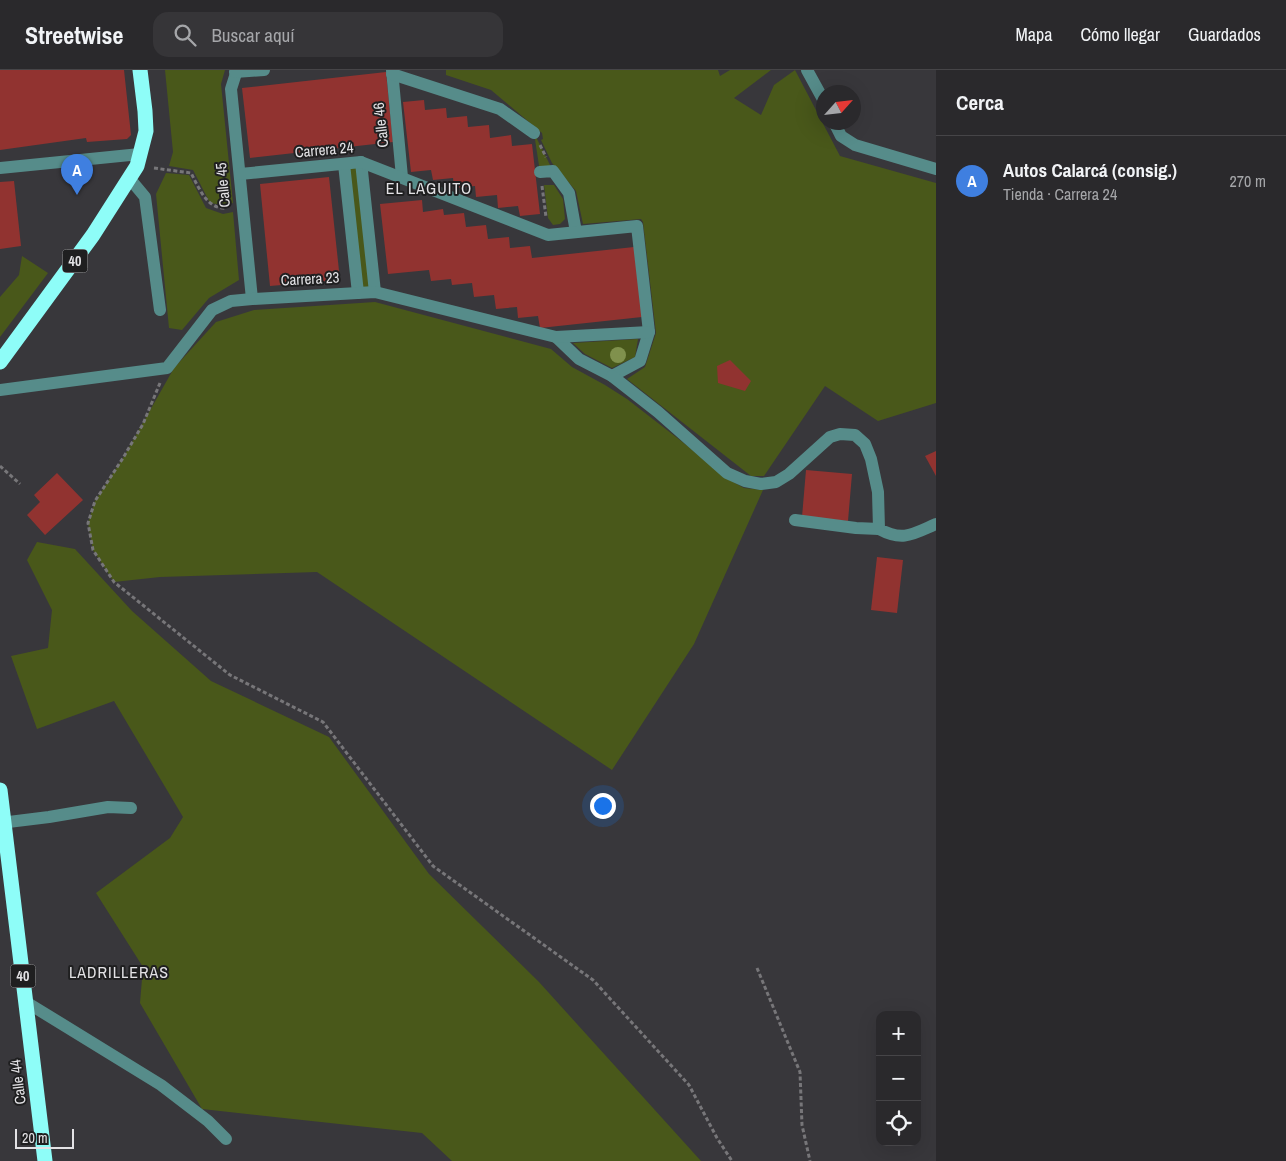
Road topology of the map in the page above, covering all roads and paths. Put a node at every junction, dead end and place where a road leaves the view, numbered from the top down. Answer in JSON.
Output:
{"nodes":[{"id":1,"x":140,"y":70,"type":"edge"},
{"id":2,"x":264,"y":70,"type":"edge"},
{"id":3,"x":807,"y":70,"type":"edge"},
{"id":4,"x":236,"y":71,"type":"edge"},
{"id":5,"x":392,"y":72,"type":"edge"},
{"id":6,"x":816,"y":87,"type":"edge"},
{"id":7,"x":838,"y":130,"type":"edge"},
{"id":8,"x":534,"y":133,"type":"joint"},
{"id":9,"x":361,"y":162,"type":"junction"},
{"id":10,"x":344,"y":164,"type":"junction"},
{"id":11,"x":136,"y":166,"type":"junction"},
{"id":12,"x":0,"y":168,"type":"edge"},
{"id":13,"x":936,"y":168,"type":"edge"},
{"id":14,"x":546,"y":171,"type":"joint"},
{"id":15,"x":240,"y":174,"type":"junction"},
{"id":16,"x":402,"y":177,"type":"junction"},
{"id":17,"x":242,"y":205,"type":"junction"},
{"id":18,"x":576,"y":232,"type":"junction"},
{"id":19,"x":375,"y":292,"type":"junction"},
{"id":20,"x":358,"y":293,"type":"junction"},
{"id":21,"x":252,"y":299,"type":"junction"},
{"id":22,"x":160,"y":310,"type":"dead end"},
{"id":23,"x":649,"y":332,"type":"junction"},
{"id":24,"x":556,"y":338,"type":"junction"},
{"id":25,"x":0,"y":362,"type":"edge"},
{"id":26,"x":167,"y":368,"type":"junction"},
{"id":27,"x":612,"y":376,"type":"junction"},
{"id":28,"x":0,"y":390,"type":"edge"},
{"id":29,"x":0,"y":466,"type":"edge"},
{"id":30,"x":20,"y":484,"type":"dead end"},
{"id":31,"x":796,"y":520,"type":"dead end"},
{"id":32,"x":936,"y":524,"type":"edge"},
{"id":33,"x":879,"y":528,"type":"junction"},
{"id":34,"x":0,"y":790,"type":"edge"},
{"id":35,"x":131,"y":808,"type":"dead end"},
{"id":36,"x":2,"y":822,"type":"edge"},
{"id":37,"x":758,"y":968,"type":"dead end"},
{"id":38,"x":26,"y":1002,"type":"junction"},
{"id":39,"x":226,"y":1139,"type":"dead end"},
{"id":40,"x":45,"y":1161,"type":"edge"},
{"id":41,"x":732,"y":1161,"type":"edge"},
{"id":42,"x":810,"y":1161,"type":"edge"}],
"edges":[{"from":1,"to":11,"type":"highway","number":"40"},
{"from":2,"to":4,"type":"street"},
{"from":3,"to":6,"type":"street"},
{"from":4,"to":15,"type":"street","name":"Calle 45"},
{"from":5,"to":8,"type":"street"},
{"from":5,"to":16,"type":"street","name":"Calle 46"},
{"from":7,"to":13,"type":"street"},
{"from":8,"to":14,"type":"path"},
{"from":9,"to":10,"type":"street","name":"Carrera 24"},
{"from":9,"to":16,"type":"street","name":"Carrera 24"},
{"from":9,"to":19,"type":"street"},
{"from":10,"to":15,"type":"street","name":"Carrera 24"},
{"from":10,"to":20,"type":"street"},
{"from":11,"to":12,"type":"street"},
{"from":11,"to":17,"type":"path"},
{"from":11,"to":22,"type":"street"},
{"from":11,"to":25,"type":"highway","number":"40"},
{"from":14,"to":18,"type":"street"},
{"from":15,"to":17,"type":"street","name":"Calle 45"},
{"from":16,"to":18,"type":"street","name":"Carrera 24"},
{"from":17,"to":21,"type":"street","name":"Calle 45"},
{"from":18,"to":23,"type":"street"},
{"from":19,"to":20,"type":"street","name":"Carrera 23"},
{"from":19,"to":24,"type":"street","name":"Carrera 23"},
{"from":20,"to":21,"type":"street","name":"Carrera 23"},
{"from":21,"to":26,"type":"street","name":"Carrera 23"},
{"from":23,"to":24,"type":"street","name":"Carrera 23"},
{"from":23,"to":27,"type":"street"},
{"from":24,"to":27,"type":"street"},
{"from":26,"to":28,"type":"street"},
{"from":26,"to":41,"type":"path"},
{"from":27,"to":33,"type":"street"},
{"from":29,"to":30,"type":"path"},
{"from":31,"to":33,"type":"street"},
{"from":32,"to":33,"type":"street"},
{"from":34,"to":36,"type":"highway","name":"Calle 44","number":"40"},
{"from":35,"to":36,"type":"street"},
{"from":36,"to":38,"type":"highway","name":"Calle 44","number":"40"},
{"from":37,"to":42,"type":"path"},
{"from":38,"to":39,"type":"street"},
{"from":38,"to":40,"type":"highway","name":"Calle 44","number":"40"}]}
